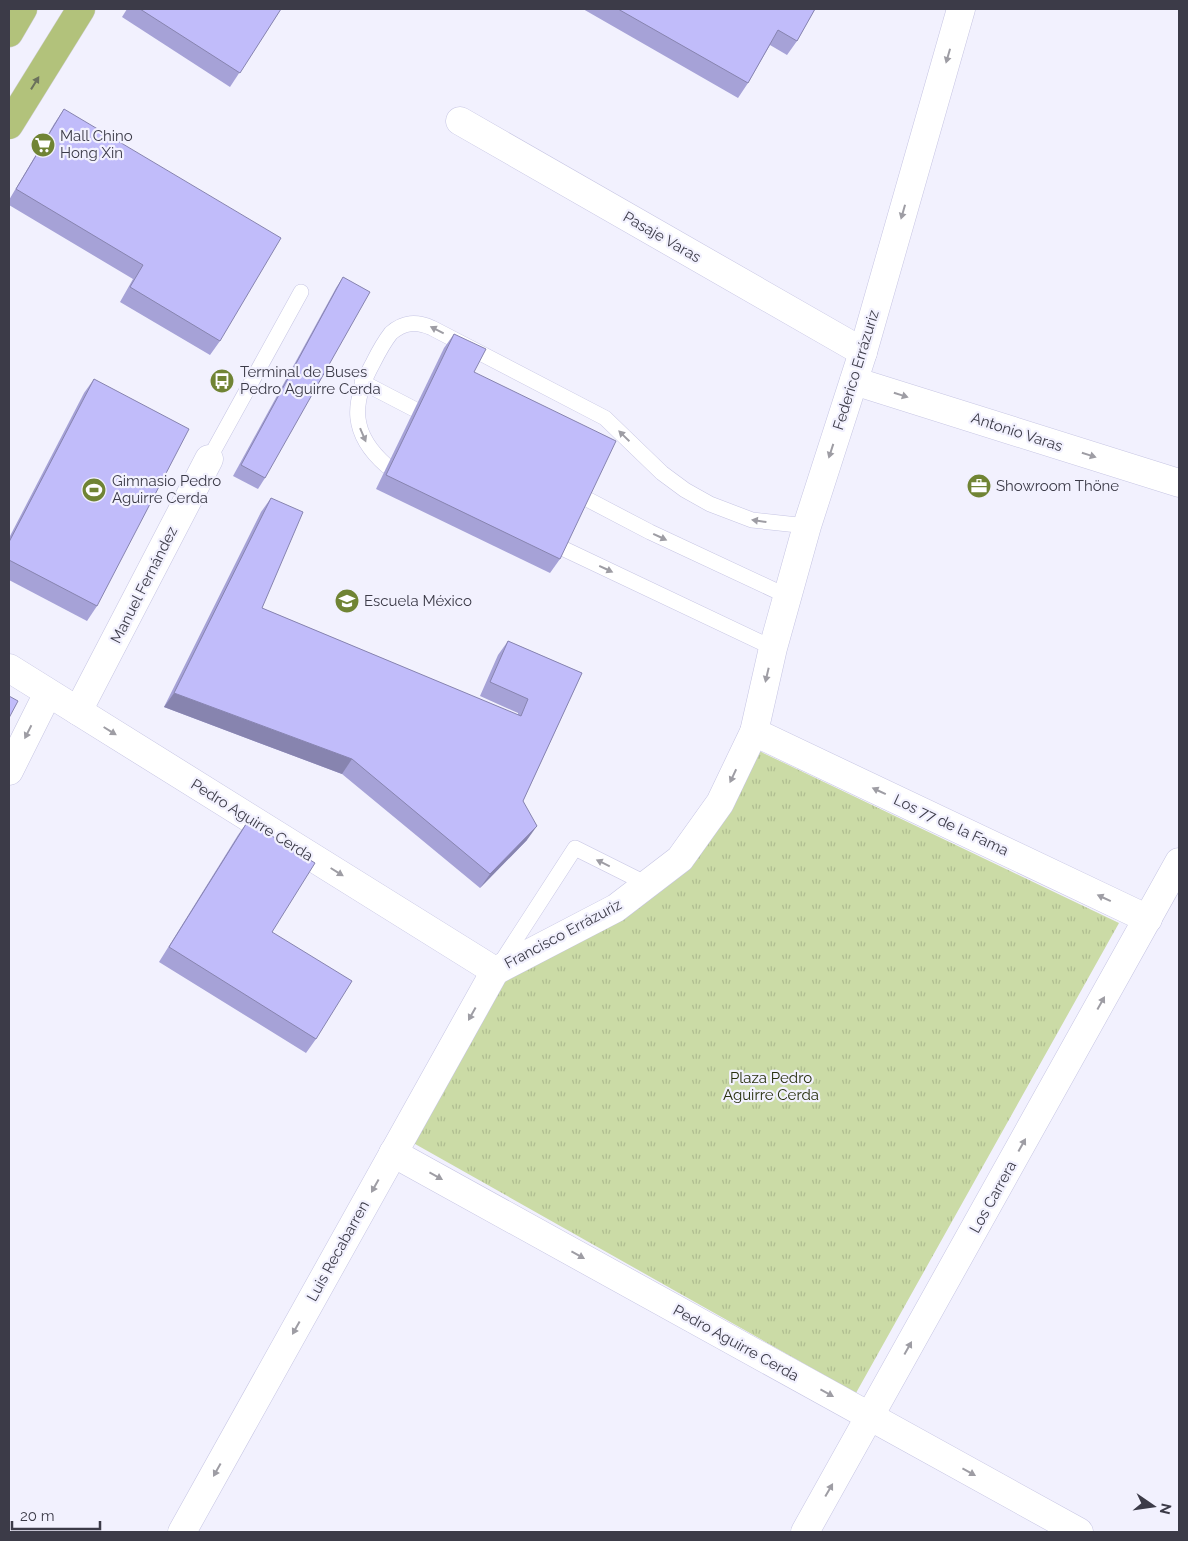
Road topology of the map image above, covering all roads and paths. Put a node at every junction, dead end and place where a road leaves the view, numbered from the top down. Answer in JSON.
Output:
{"nodes":[{"id":1,"x":23,"y":9,"type":"edge"},
{"id":2,"x":81,"y":9,"type":"edge"},
{"id":3,"x":961,"y":9,"type":"edge"},
{"id":4,"x":9,"y":33,"type":"edge"},
{"id":5,"x":460,"y":121,"type":"dead end"},
{"id":6,"x":9,"y":125,"type":"edge"},
{"id":7,"x":301,"y":292,"type":"dead end"},
{"id":8,"x":863,"y":352,"type":"junction"},
{"id":9,"x":854,"y":381,"type":"junction"},
{"id":10,"x":362,"y":382,"type":"junction"},
{"id":11,"x":414,"y":409,"type":"dead end"},
{"id":12,"x":209,"y":459,"type":"joint"},
{"id":13,"x":387,"y":466,"type":"dead end"},
{"id":14,"x":1179,"y":483,"type":"edge"},
{"id":15,"x":585,"y":498,"type":"edge"},
{"id":16,"x":807,"y":526,"type":"junction"},
{"id":17,"x":562,"y":548,"type":"edge"},
{"id":18,"x":788,"y":596,"type":"junction"},
{"id":19,"x":773,"y":648,"type":"junction"},
{"id":20,"x":9,"y":668,"type":"edge"},
{"id":21,"x":48,"y":693,"type":"junction"},
{"id":22,"x":78,"y":711,"type":"junction"},
{"id":23,"x":754,"y":732,"type":"junction"},
{"id":24,"x":9,"y":771,"type":"edge"},
{"id":25,"x":1179,"y":862,"type":"edge"},
{"id":26,"x":647,"y":884,"type":"junction"},
{"id":27,"x":1148,"y":919,"type":"junction"},
{"id":28,"x":495,"y":971,"type":"junction"},
{"id":29,"x":393,"y":1153,"type":"junction"},
{"id":30,"x":870,"y":1417,"type":"junction"},
{"id":31,"x":182,"y":1532,"type":"edge"},
{"id":32,"x":805,"y":1532,"type":"edge"},
{"id":33,"x":1079,"y":1532,"type":"edge"}],
"edges":[{"from":1,"to":4,"type":"main road"},
{"from":6,"to":2,"type":"main road","one_way":true},
{"from":3,"to":8,"type":"street","name":"Federico Errázuriz","one_way":true},
{"from":5,"to":8,"type":"street","name":"Pasaje Varas"},
{"from":7,"to":12,"type":"lane"},
{"from":8,"to":9,"type":"street","name":"Federico Errázuriz"},
{"from":9,"to":14,"type":"street","name":"Antonio Varas","one_way":true},
{"from":9,"to":16,"type":"street","name":"Federico Errázuriz","one_way":true},
{"from":10,"to":11,"type":"lane"},
{"from":10,"to":13,"type":"lane","one_way":true},
{"from":16,"to":10,"type":"lane","one_way":true},
{"from":12,"to":22,"type":"street","name":"Manuel Fernández"},
{"from":15,"to":18,"type":"lane","one_way":true},
{"from":16,"to":18,"type":"street","name":"Federico Errázuriz"},
{"from":17,"to":19,"type":"lane","one_way":true},
{"from":18,"to":19,"type":"street","name":"Federico Errázuriz"},
{"from":19,"to":23,"type":"street","name":"Federico Errázuriz","one_way":true},
{"from":20,"to":21,"type":"street","name":"Pedro Aguirre Cerda"},
{"from":21,"to":22,"type":"street","name":"Pedro Aguirre Cerda"},
{"from":21,"to":24,"type":"street","one_way":true},
{"from":22,"to":28,"type":"street","name":"Pedro Aguirre Cerda","one_way":true},
{"from":23,"to":26,"type":"street","name":"Francisco Errázuriz","one_way":true},
{"from":27,"to":23,"type":"street","name":"Los 77 de la Fama","one_way":true},
{"from":25,"to":27,"type":"street","name":"Los Carrera"},
{"from":26,"to":28,"type":"street","name":"Francisco Errázuriz"},
{"from":26,"to":28,"type":"lane","one_way":true},
{"from":30,"to":27,"type":"street","name":"Los Carrera","one_way":true},
{"from":28,"to":29,"type":"street","name":"Luis Recabarren","one_way":true},
{"from":29,"to":30,"type":"street","name":"Pedro Aguirre Cerda","one_way":true},
{"from":29,"to":31,"type":"street","name":"Luis Recabarren","one_way":true},
{"from":32,"to":30,"type":"street","name":"Los Carrera","one_way":true},
{"from":30,"to":33,"type":"street","name":"Pedro Aguirre Cerda","one_way":true}]}
